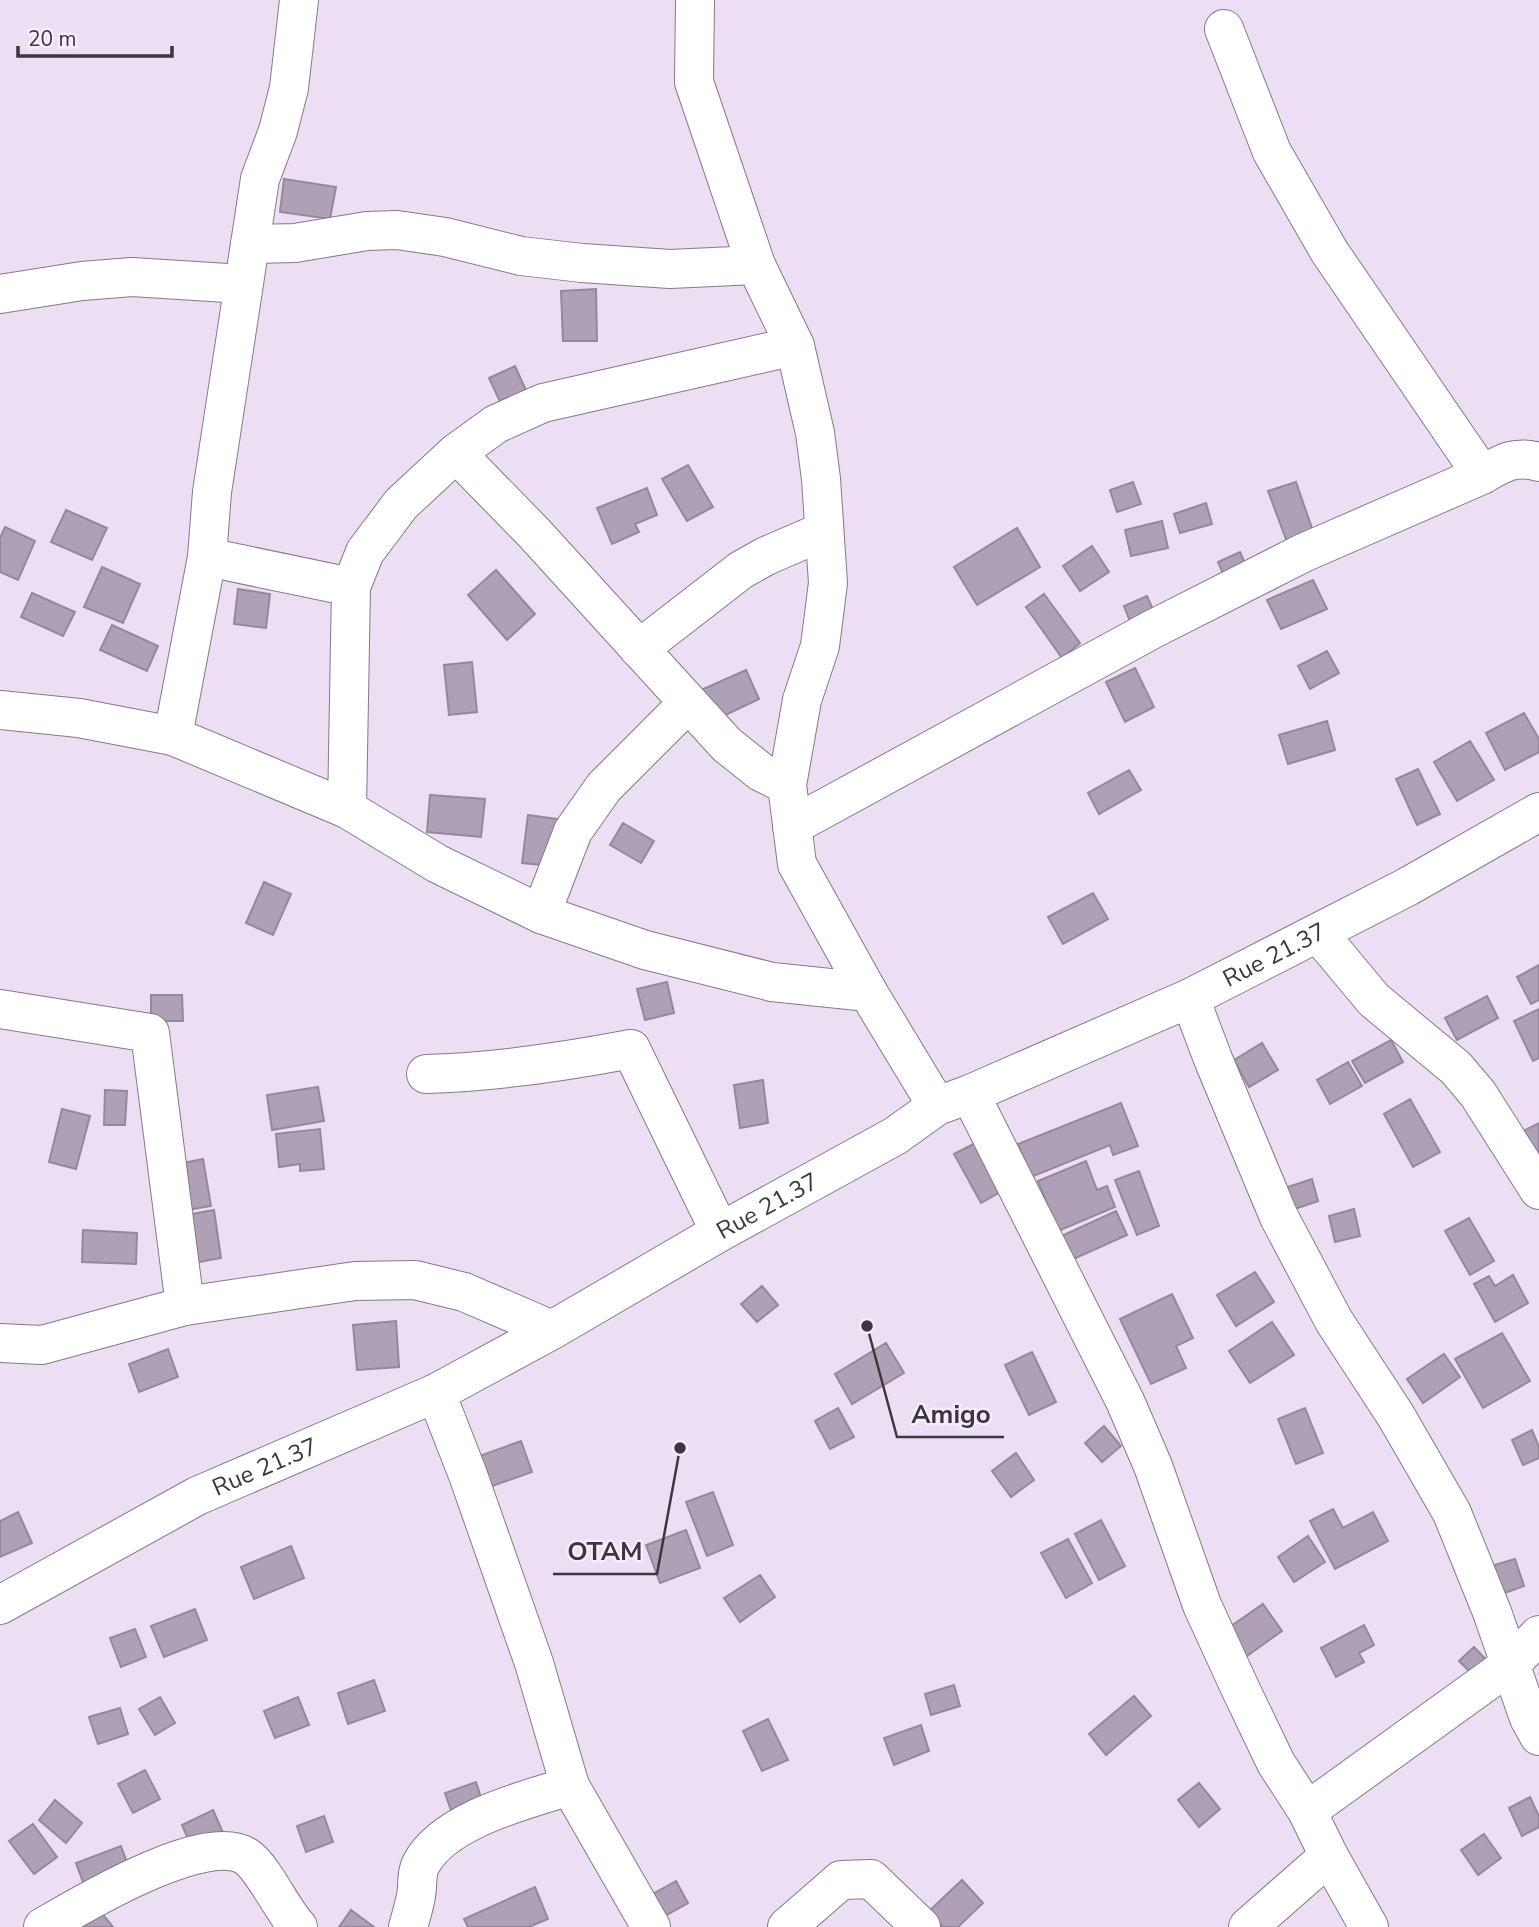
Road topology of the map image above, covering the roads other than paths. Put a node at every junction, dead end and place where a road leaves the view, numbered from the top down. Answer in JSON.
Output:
{"nodes":[{"id":1,"x":299,"y":0,"type":"edge"},
{"id":2,"x":695,"y":0,"type":"edge"},
{"id":3,"x":1224,"y":29,"type":"dead end"},
{"id":4,"x":250,"y":244,"type":"junction"},
{"id":5,"x":756,"y":265,"type":"junction"},
{"id":6,"x":243,"y":284,"type":"junction"},
{"id":7,"x":0,"y":294,"type":"edge"},
{"id":8,"x":794,"y":346,"type":"junction"},
{"id":9,"x":456,"y":453,"type":"junction"},
{"id":10,"x":1539,"y":462,"type":"edge"},
{"id":11,"x":1482,"y":475,"type":"junction"},
{"id":12,"x":824,"y":531,"type":"junction"},
{"id":13,"x":207,"y":557,"type":"junction"},
{"id":14,"x":351,"y":587,"type":"junction"},
{"id":15,"x":639,"y":649,"type":"junction"},
{"id":16,"x":688,"y":703,"type":"junction"},
{"id":17,"x":0,"y":710,"type":"edge"},
{"id":18,"x":173,"y":736,"type":"junction"},
{"id":19,"x":788,"y":785,"type":"junction"},
{"id":20,"x":347,"y":808,"type":"junction"},
{"id":21,"x":1539,"y":812,"type":"edge"},
{"id":22,"x":792,"y":826,"type":"junction"},
{"id":23,"x":541,"y":914,"type":"junction"},
{"id":24,"x":1318,"y":933,"type":"junction"},
{"id":25,"x":869,"y":992,"type":"junction"},
{"id":26,"x":1190,"y":998,"type":"junction"},
{"id":27,"x":0,"y":1009,"type":"edge"},
{"id":28,"x":426,"y":1074,"type":"dead end"},
{"id":29,"x":954,"y":1100,"type":"junction"},
{"id":30,"x":1539,"y":1190,"type":"edge"},
{"id":31,"x":720,"y":1232,"type":"junction"},
{"id":32,"x":185,"y":1306,"type":"junction"},
{"id":33,"x":552,"y":1330,"type":"junction"},
{"id":34,"x":0,"y":1343,"type":"edge"},
{"id":35,"x":436,"y":1393,"type":"junction"},
{"id":36,"x":0,"y":1605,"type":"edge"},
{"id":37,"x":1539,"y":1635,"type":"edge"},
{"id":38,"x":1511,"y":1664,"type":"junction"},
{"id":39,"x":1539,"y":1736,"type":"edge"},
{"id":40,"x":570,"y":1786,"type":"junction"},
{"id":41,"x":1307,"y":1811,"type":"junction"},
{"id":42,"x":1329,"y":1856,"type":"junction"},
{"id":43,"x":43,"y":1927,"type":"edge"},
{"id":44,"x":298,"y":1927,"type":"edge"},
{"id":45,"x":408,"y":1927,"type":"edge"},
{"id":46,"x":650,"y":1927,"type":"edge"},
{"id":47,"x":787,"y":1927,"type":"edge"},
{"id":48,"x":920,"y":1927,"type":"edge"},
{"id":49,"x":1248,"y":1927,"type":"edge"},
{"id":50,"x":1369,"y":1927,"type":"edge"}],
"edges":[{"from":1,"to":4,"type":"street"},
{"from":2,"to":5,"type":"street"},
{"from":3,"to":11,"type":"street"},
{"from":4,"to":5,"type":"street"},
{"from":4,"to":6,"type":"street"},
{"from":5,"to":8,"type":"street"},
{"from":6,"to":7,"type":"street"},
{"from":6,"to":13,"type":"street"},
{"from":8,"to":9,"type":"street"},
{"from":8,"to":12,"type":"street"},
{"from":9,"to":14,"type":"street"},
{"from":9,"to":15,"type":"street"},
{"from":10,"to":11,"type":"street"},
{"from":11,"to":22,"type":"street"},
{"from":12,"to":15,"type":"street"},
{"from":12,"to":19,"type":"street"},
{"from":13,"to":14,"type":"street"},
{"from":13,"to":18,"type":"street"},
{"from":14,"to":20,"type":"street"},
{"from":15,"to":16,"type":"street"},
{"from":16,"to":19,"type":"street"},
{"from":16,"to":23,"type":"street"},
{"from":17,"to":18,"type":"street"},
{"from":18,"to":20,"type":"street"},
{"from":19,"to":22,"type":"street"},
{"from":20,"to":23,"type":"street"},
{"from":21,"to":24,"type":"street","name":"Rue 21.37"},
{"from":22,"to":25,"type":"street"},
{"from":23,"to":25,"type":"street"},
{"from":24,"to":26,"type":"street","name":"Rue 21.37"},
{"from":24,"to":30,"type":"street"},
{"from":25,"to":29,"type":"street"},
{"from":26,"to":29,"type":"street","name":"Rue 21.37"},
{"from":26,"to":38,"type":"street"},
{"from":27,"to":32,"type":"street"},
{"from":28,"to":31,"type":"street"},
{"from":29,"to":31,"type":"street","name":"Rue 21.37"},
{"from":29,"to":41,"type":"street"},
{"from":31,"to":33,"type":"street","name":"Rue 21.37"},
{"from":32,"to":33,"type":"street"},
{"from":32,"to":34,"type":"street"},
{"from":33,"to":35,"type":"street","name":"Rue 21.37"},
{"from":35,"to":36,"type":"street","name":"Rue 21.37"},
{"from":35,"to":40,"type":"street"},
{"from":37,"to":38,"type":"street"},
{"from":38,"to":39,"type":"street"},
{"from":38,"to":41,"type":"street"},
{"from":40,"to":45,"type":"street"},
{"from":40,"to":46,"type":"street"},
{"from":41,"to":42,"type":"street"},
{"from":42,"to":49,"type":"street"},
{"from":42,"to":50,"type":"street"},
{"from":43,"to":44,"type":"street"},
{"from":47,"to":48,"type":"street"}]}
